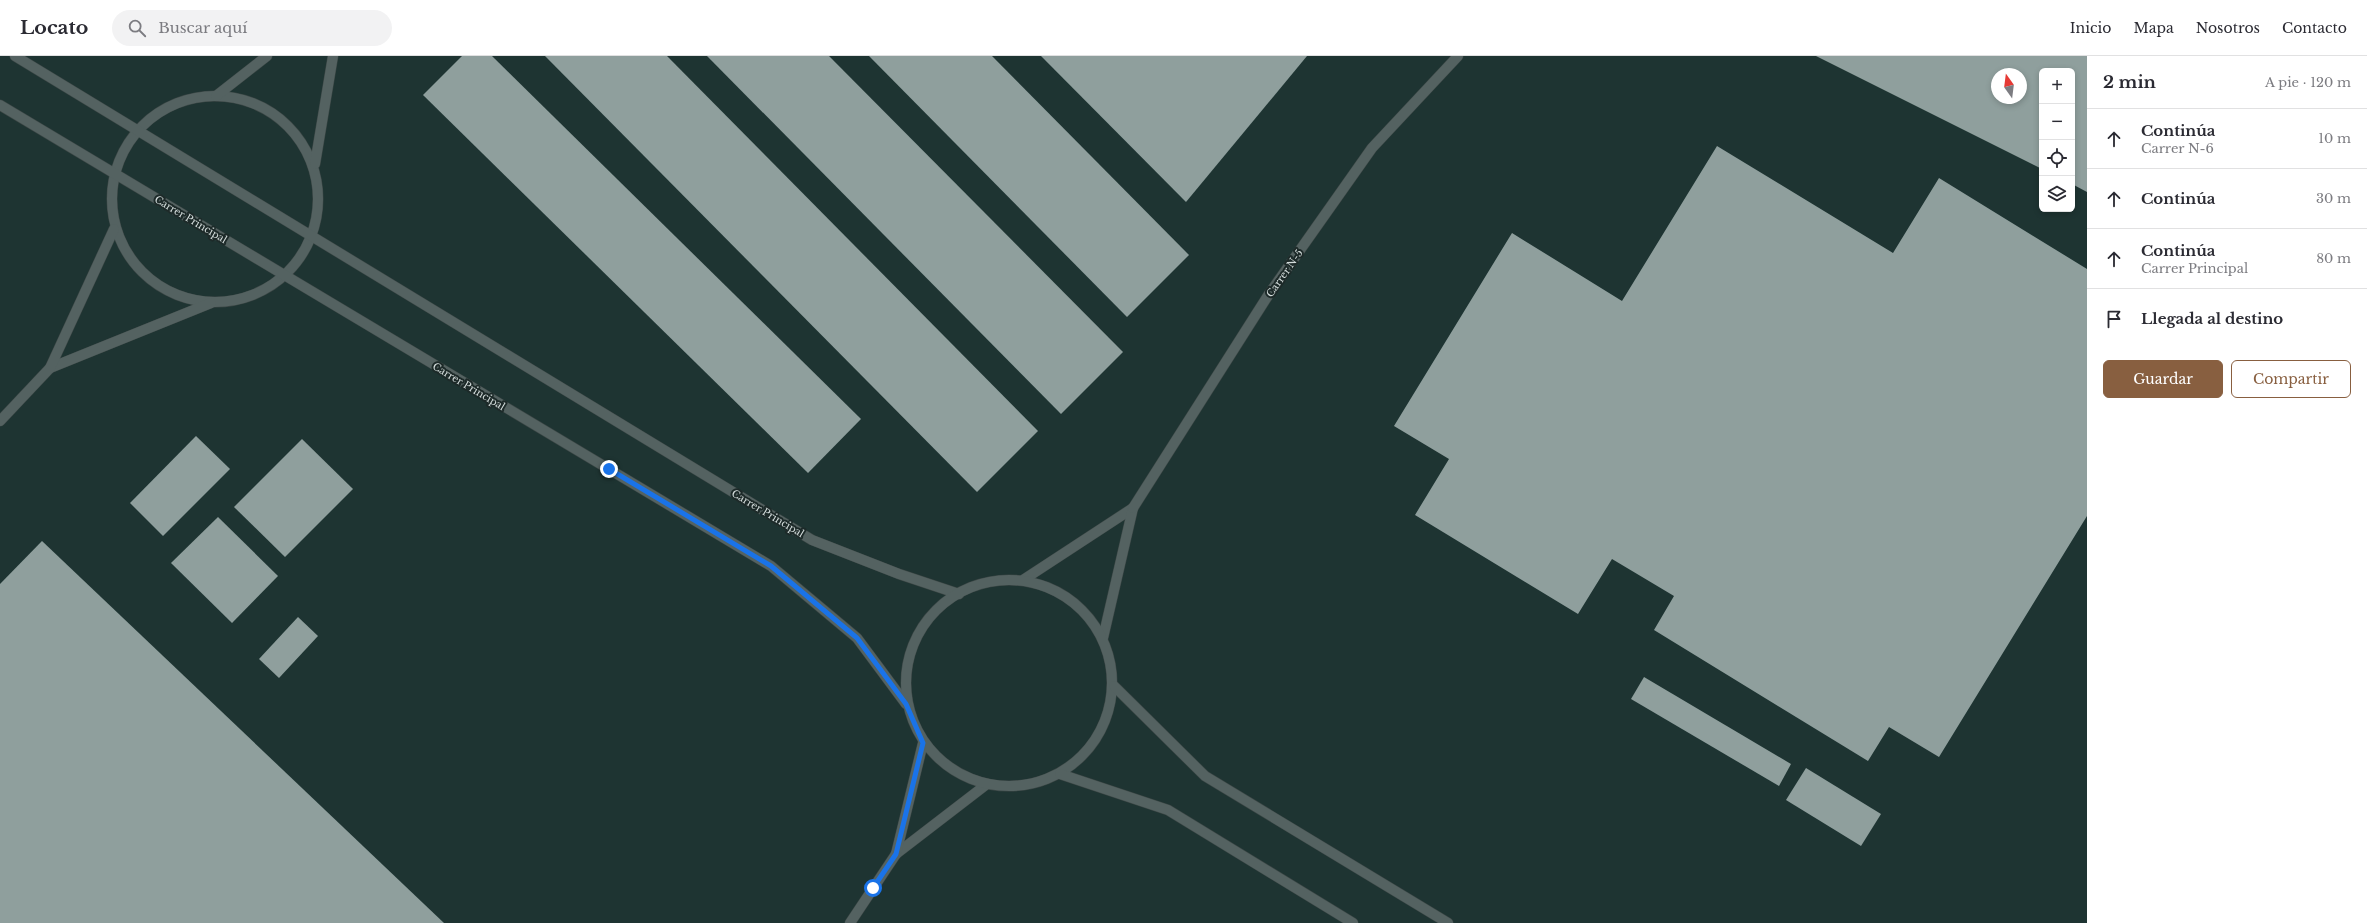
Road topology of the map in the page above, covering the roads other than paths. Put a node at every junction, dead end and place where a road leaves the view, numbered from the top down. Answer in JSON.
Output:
{"nodes":[{"id":1,"x":15,"y":56,"type":"edge"},
{"id":2,"x":267,"y":56,"type":"edge"},
{"id":3,"x":333,"y":56,"type":"edge"},
{"id":4,"x":1458,"y":56,"type":"edge"},
{"id":5,"x":216,"y":96,"type":"junction"},
{"id":6,"x":0,"y":105,"type":"edge"},
{"id":7,"x":138,"y":130,"type":"junction"},
{"id":8,"x":315,"y":164,"type":"junction"},
{"id":9,"x":115,"y":174,"type":"junction"},
{"id":10,"x":114,"y":229,"type":"junction"},
{"id":11,"x":310,"y":235,"type":"junction"},
{"id":12,"x":284,"y":275,"type":"junction"},
{"id":13,"x":211,"y":303,"type":"junction"},
{"id":14,"x":50,"y":368,"type":"junction"},
{"id":15,"x":0,"y":421,"type":"edge"},
{"id":16,"x":1133,"y":508,"type":"junction"},
{"id":17,"x":1023,"y":580,"type":"junction"},
{"id":18,"x":959,"y":594,"type":"junction"},
{"id":19,"x":1104,"y":638,"type":"junction"},
{"id":20,"x":1114,"y":686,"type":"junction"},
{"id":21,"x":906,"y":704,"type":"junction"},
{"id":22,"x":923,"y":743,"type":"junction"},
{"id":23,"x":1060,"y":774,"type":"junction"},
{"id":24,"x":987,"y":784,"type":"junction"},
{"id":25,"x":896,"y":854,"type":"junction"},
{"id":26,"x":850,"y":923,"type":"edge"},
{"id":27,"x":1353,"y":923,"type":"edge"},
{"id":28,"x":1448,"y":923,"type":"edge"}],
"edges":[{"from":1,"to":7,"type":"street","name":"Carrer Principal"},
{"from":2,"to":5,"type":"street"},
{"from":3,"to":8,"type":"street"},
{"from":4,"to":16,"type":"street","name":"Carrer N-5"},
{"from":5,"to":7,"type":"street"},
{"from":5,"to":8,"type":"street"},
{"from":6,"to":9,"type":"street","name":"Carrer Principal"},
{"from":7,"to":9,"type":"street"},
{"from":7,"to":11,"type":"street","name":"Carrer Principal"},
{"from":8,"to":11,"type":"street"},
{"from":9,"to":10,"type":"street"},
{"from":9,"to":12,"type":"street","name":"Carrer Principal"},
{"from":10,"to":13,"type":"street"},
{"from":10,"to":14,"type":"street"},
{"from":11,"to":12,"type":"street"},
{"from":11,"to":18,"type":"street","name":"Carrer Principal"},
{"from":12,"to":13,"type":"street"},
{"from":12,"to":21,"type":"street","name":"Carrer Principal"},
{"from":13,"to":14,"type":"street"},
{"from":14,"to":15,"type":"street"},
{"from":16,"to":17,"type":"street"},
{"from":16,"to":19,"type":"street"},
{"from":17,"to":18,"type":"street"},
{"from":17,"to":19,"type":"street"},
{"from":18,"to":21,"type":"street"},
{"from":19,"to":20,"type":"street"},
{"from":20,"to":23,"type":"street"},
{"from":20,"to":28,"type":"street"},
{"from":21,"to":22,"type":"street"},
{"from":22,"to":24,"type":"street"},
{"from":22,"to":25,"type":"street"},
{"from":23,"to":24,"type":"street"},
{"from":23,"to":27,"type":"street"},
{"from":24,"to":25,"type":"street"},
{"from":25,"to":26,"type":"street"}]}
